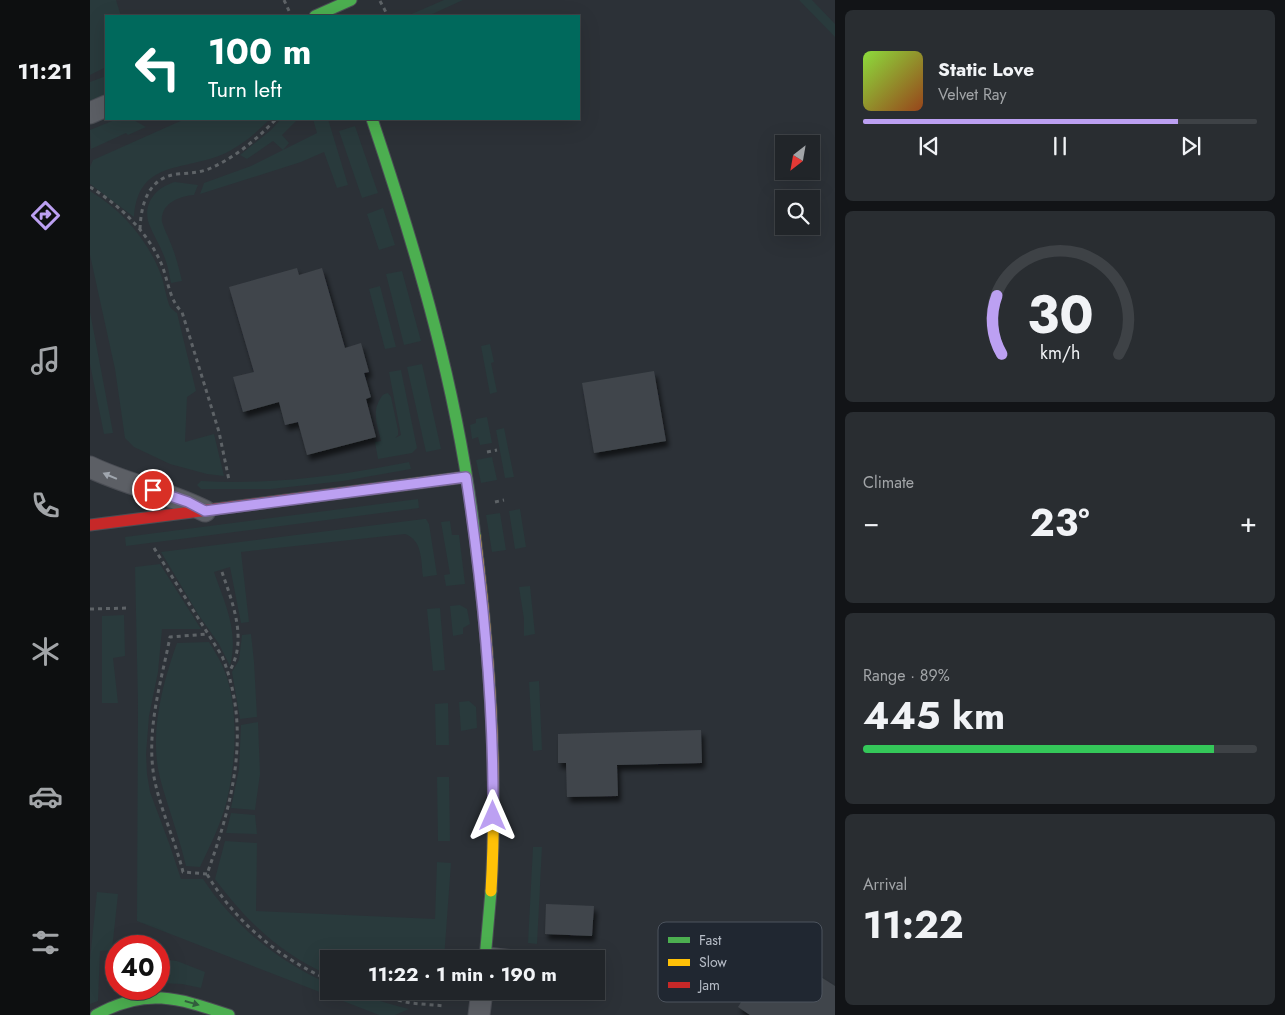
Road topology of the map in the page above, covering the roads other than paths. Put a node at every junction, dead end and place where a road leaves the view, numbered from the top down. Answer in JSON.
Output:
{"nodes":[{"id":1,"x":342,"y":8,"type":"edge"},
{"id":2,"x":318,"y":15,"type":"edge"},
{"id":3,"x":105,"y":106,"type":"edge"},
{"id":4,"x":90,"y":114,"type":"edge"},
{"id":5,"x":373,"y":121,"type":"edge"},
{"id":6,"x":90,"y":467,"type":"edge"},
{"id":7,"x":466,"y":477,"type":"junction"},
{"id":8,"x":205,"y":511,"type":"junction"},
{"id":9,"x":90,"y":525,"type":"edge"},
{"id":10,"x":486,"y":950,"type":"edge"},
{"id":11,"x":481,"y":1000,"type":"edge"},
{"id":12,"x":96,"y":1015,"type":"edge"},
{"id":13,"x":228,"y":1015,"type":"edge"},
{"id":14,"x":479,"y":1015,"type":"edge"}],
"edges":[{"from":1,"to":2,"type":"street"},
{"from":3,"to":4,"type":"street"},
{"from":5,"to":7,"type":"street"},
{"from":8,"to":6,"type":"street","one_way":true},
{"from":7,"to":8,"type":"street"},
{"from":7,"to":10,"type":"street"},
{"from":8,"to":9,"type":"street"},
{"from":11,"to":14,"type":"street"},
{"from":12,"to":13,"type":"street","one_way":true}]}
